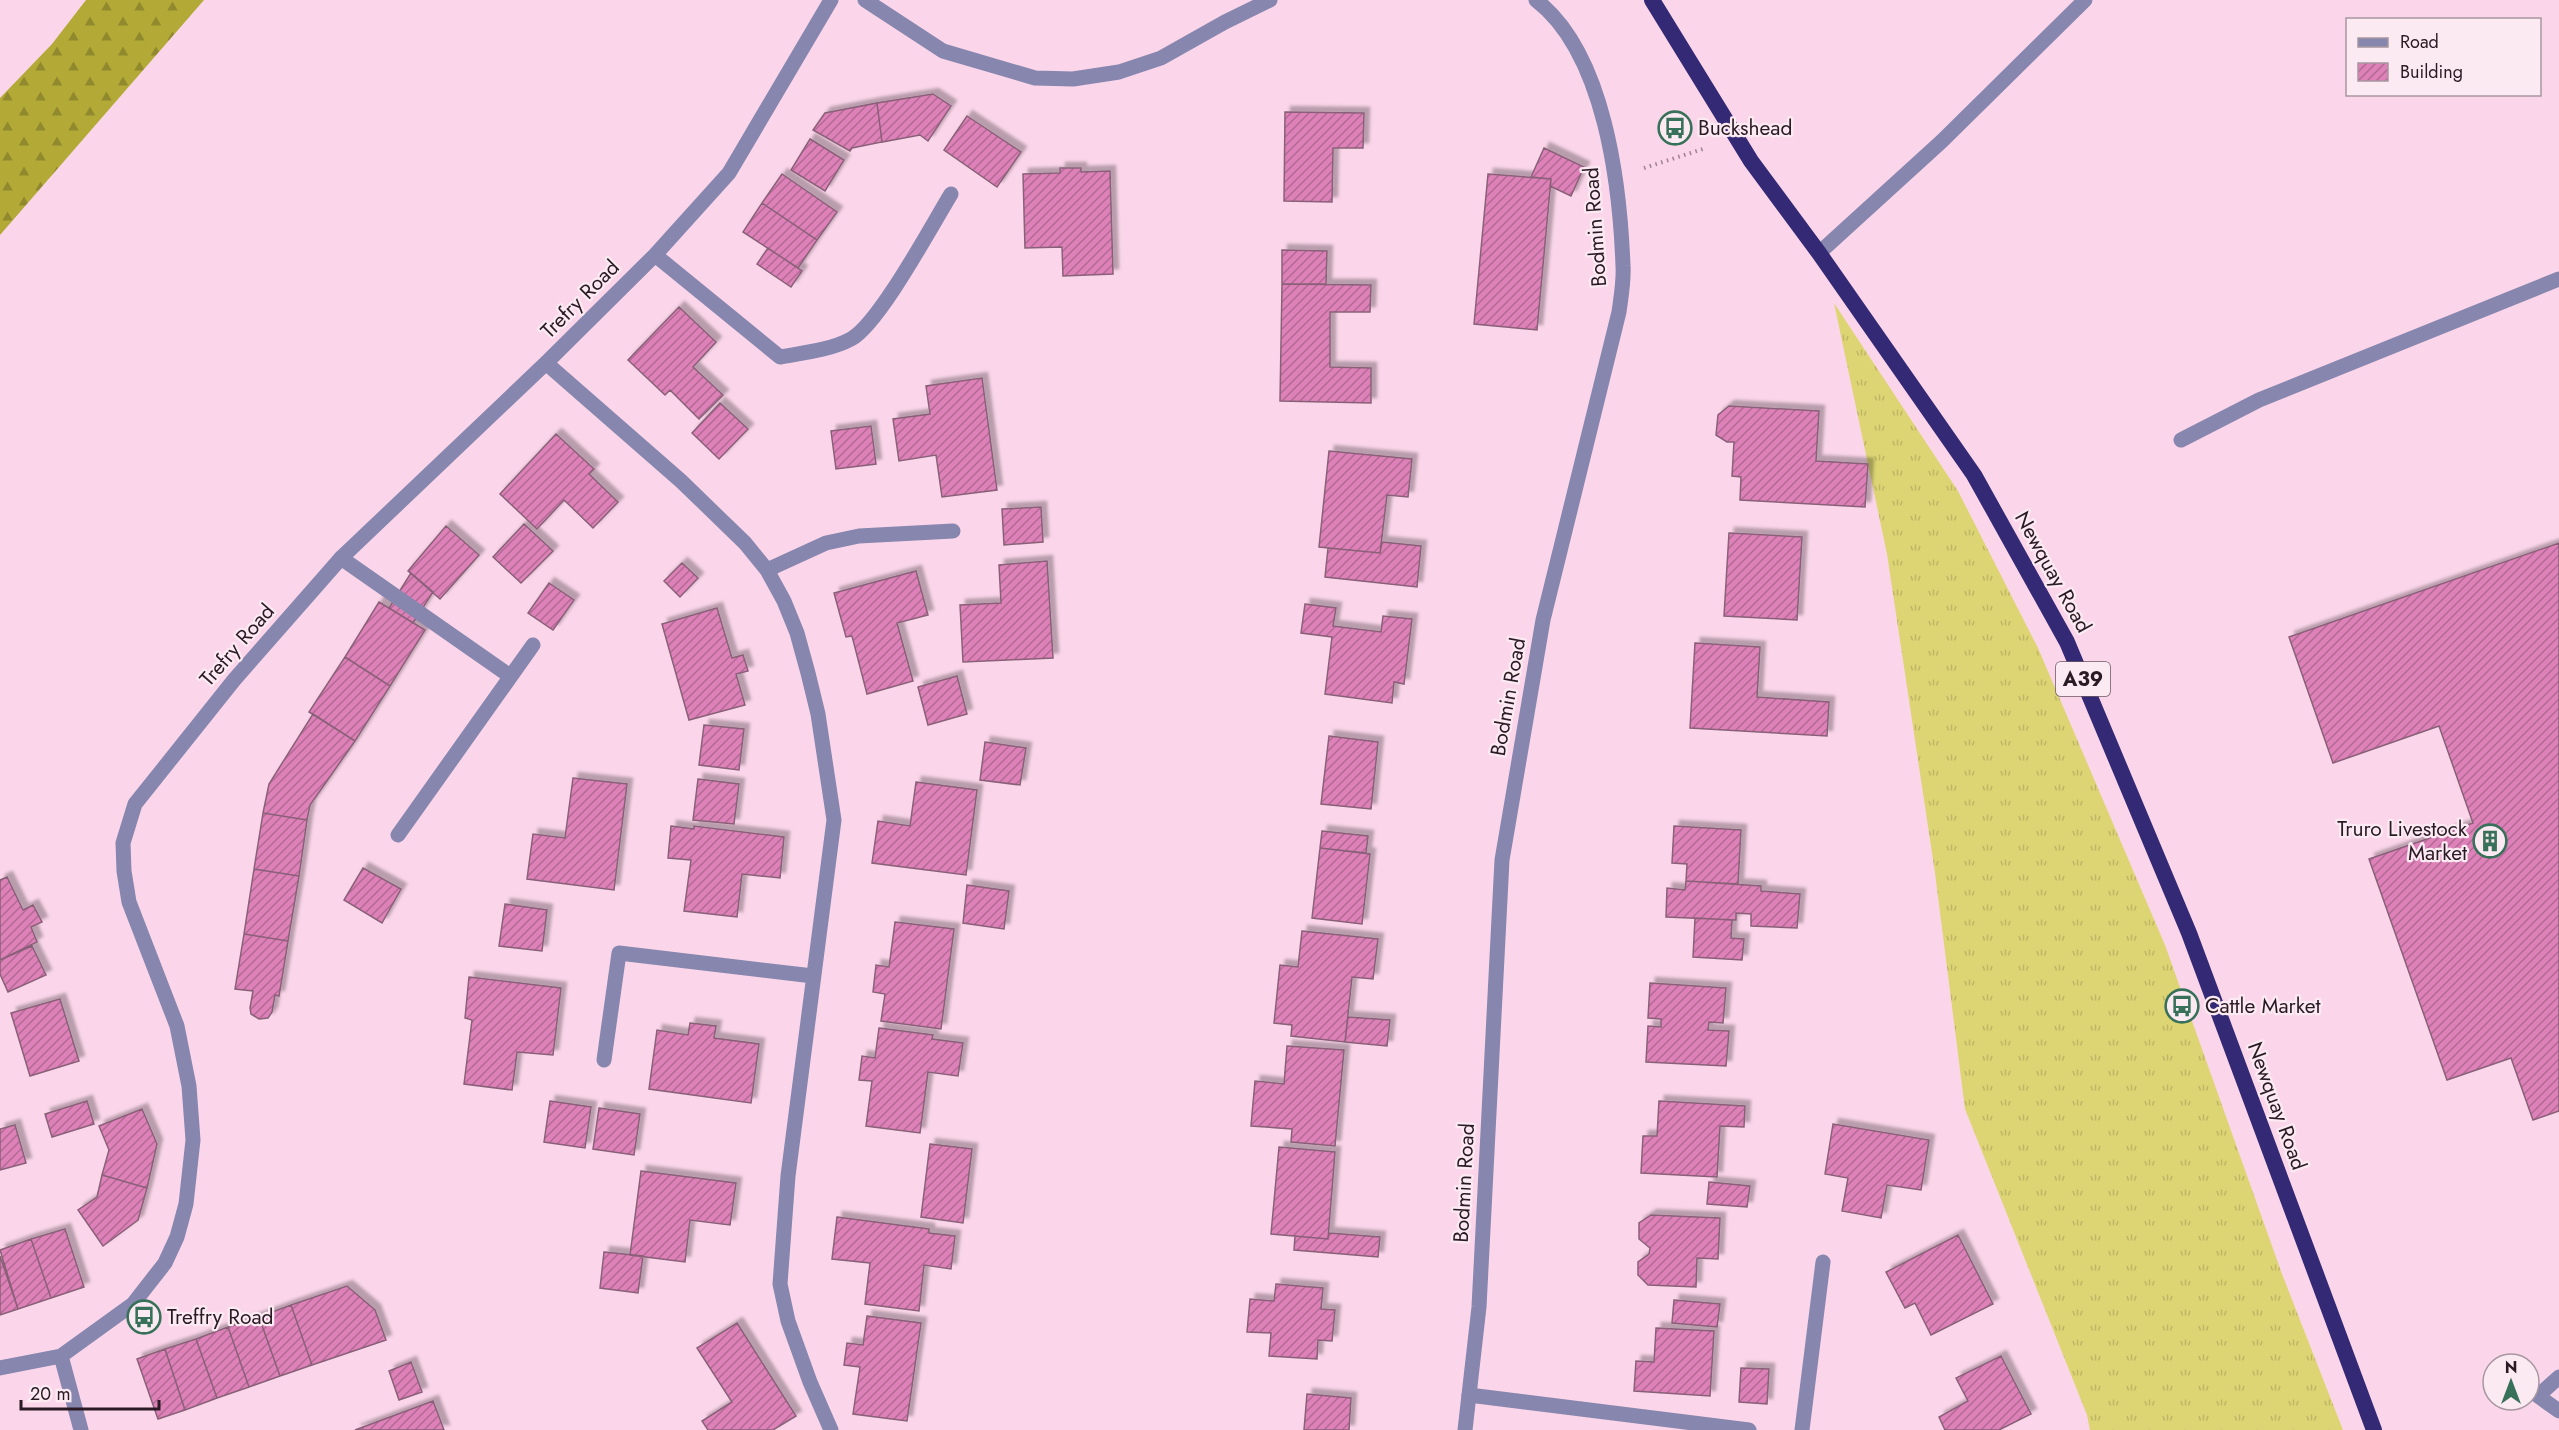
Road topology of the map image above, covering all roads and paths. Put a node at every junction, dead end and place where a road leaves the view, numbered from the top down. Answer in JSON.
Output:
{"nodes":[{"id":1,"x":831,"y":0,"type":"edge"},
{"id":2,"x":866,"y":0,"type":"edge"},
{"id":3,"x":1270,"y":0,"type":"edge"},
{"id":4,"x":1536,"y":0,"type":"edge"},
{"id":5,"x":1652,"y":0,"type":"edge"},
{"id":6,"x":2085,"y":0,"type":"edge"},
{"id":7,"x":1737,"y":137,"type":"junction"},
{"id":8,"x":1615,"y":178,"type":"junction"},
{"id":9,"x":951,"y":194,"type":"dead end"},
{"id":10,"x":1819,"y":253,"type":"junction"},
{"id":11,"x":655,"y":255,"type":"junction"},
{"id":12,"x":2559,"y":279,"type":"edge"},
{"id":13,"x":546,"y":363,"type":"junction"},
{"id":14,"x":2181,"y":440,"type":"dead end"},
{"id":15,"x":953,"y":531,"type":"dead end"},
{"id":16,"x":341,"y":558,"type":"junction"},
{"id":17,"x":767,"y":570,"type":"junction"},
{"id":18,"x":534,"y":645,"type":"dead end"},
{"id":19,"x":510,"y":676,"type":"junction"},
{"id":20,"x":398,"y":835,"type":"dead end"},
{"id":21,"x":813,"y":976,"type":"junction"},
{"id":22,"x":604,"y":1060,"type":"dead end"},
{"id":23,"x":1823,"y":1262,"type":"dead end"},
{"id":24,"x":61,"y":1356,"type":"junction"},
{"id":25,"x":0,"y":1368,"type":"edge"},
{"id":26,"x":2559,"y":1377,"type":"edge"},
{"id":27,"x":1469,"y":1395,"type":"junction"},
{"id":28,"x":2559,"y":1411,"type":"edge"},
{"id":29,"x":81,"y":1430,"type":"edge"},
{"id":30,"x":831,"y":1430,"type":"edge"},
{"id":31,"x":1465,"y":1430,"type":"edge"},
{"id":32,"x":1749,"y":1430,"type":"edge"},
{"id":33,"x":1802,"y":1430,"type":"edge"},
{"id":34,"x":2374,"y":1430,"type":"edge"}],
"edges":[{"from":1,"to":11,"type":"street","name":"Trefry Road"},
{"from":2,"to":3,"type":"street"},
{"from":4,"to":8,"type":"street","name":"Bodmin Road"},
{"from":5,"to":7,"type":"highway","name":"Newquay Road","number":"A39"},
{"from":6,"to":10,"type":"street"},
{"from":7,"to":8,"type":"path"},
{"from":7,"to":10,"type":"highway","name":"Newquay Road","number":"A39"},
{"from":8,"to":27,"type":"street","name":"Bodmin Road"},
{"from":9,"to":11,"type":"street"},
{"from":10,"to":34,"type":"highway","name":"Newquay Road","number":"A39"},
{"from":11,"to":13,"type":"street","name":"Trefry Road"},
{"from":12,"to":14,"type":"street"},
{"from":13,"to":16,"type":"street","name":"Trefry Road"},
{"from":13,"to":17,"type":"street"},
{"from":15,"to":17,"type":"street"},
{"from":16,"to":19,"type":"street"},
{"from":16,"to":24,"type":"street","name":"Trefry Road"},
{"from":17,"to":21,"type":"street"},
{"from":18,"to":19,"type":"street"},
{"from":19,"to":20,"type":"street"},
{"from":21,"to":22,"type":"street"},
{"from":21,"to":30,"type":"street"},
{"from":23,"to":33,"type":"street"},
{"from":24,"to":25,"type":"street"},
{"from":24,"to":29,"type":"street"},
{"from":26,"to":28,"type":"street"},
{"from":27,"to":31,"type":"street","name":"Bodmin Road"},
{"from":27,"to":32,"type":"street"}]}
